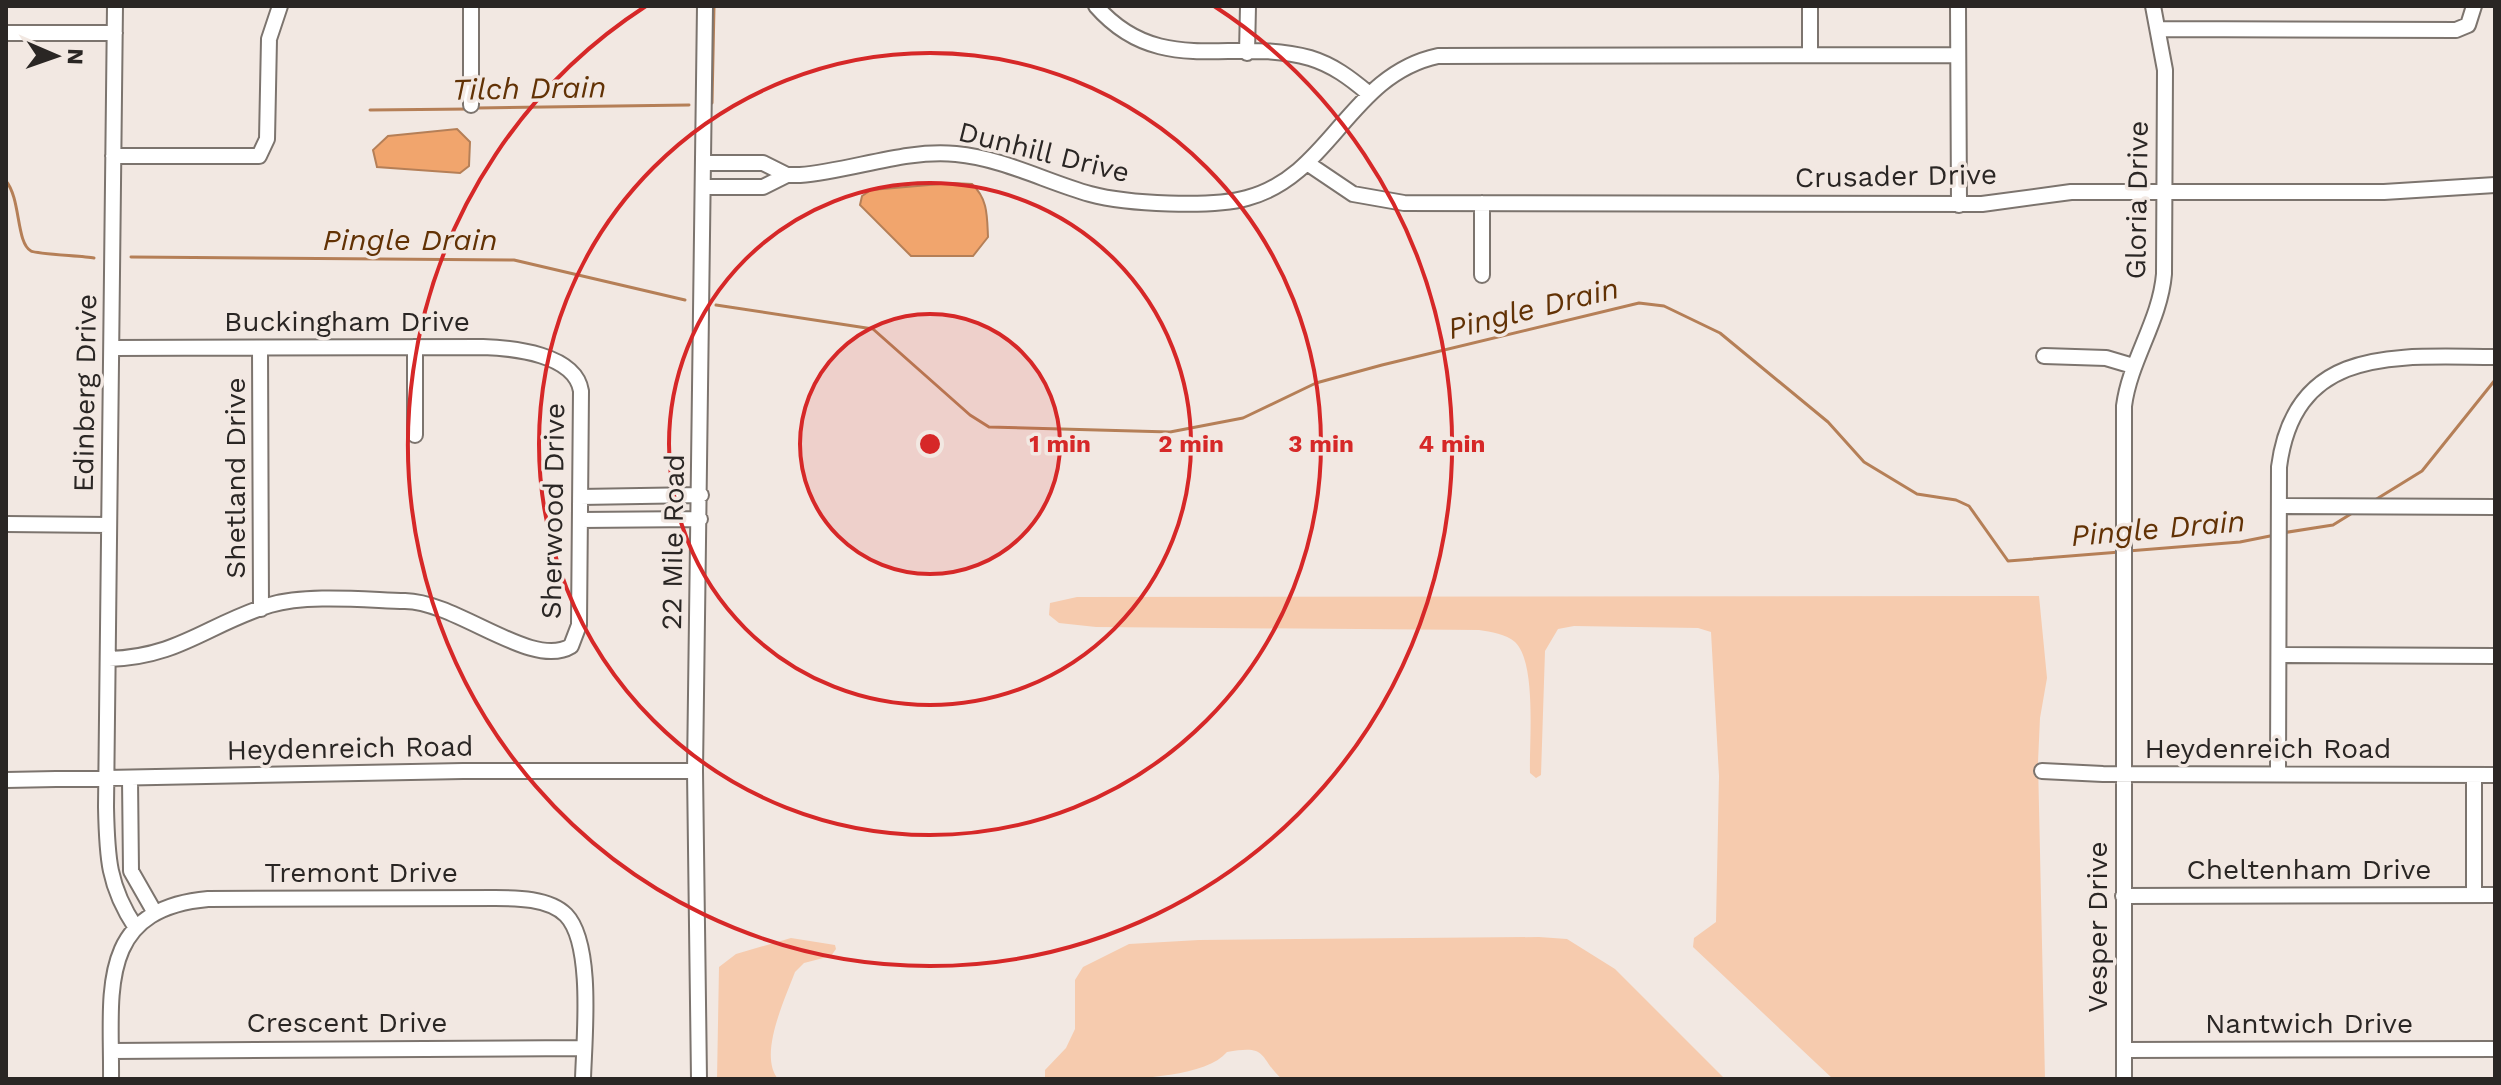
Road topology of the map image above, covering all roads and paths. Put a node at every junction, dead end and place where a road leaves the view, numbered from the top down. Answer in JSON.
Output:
{"nodes":[{"id":1,"x":115,"y":6,"type":"edge"},
{"id":2,"x":280,"y":6,"type":"edge"},
{"id":3,"x":471,"y":6,"type":"edge"},
{"id":4,"x":705,"y":6,"type":"edge"},
{"id":5,"x":1248,"y":6,"type":"edge"},
{"id":6,"x":1810,"y":6,"type":"edge"},
{"id":7,"x":1958,"y":6,"type":"edge"},
{"id":8,"x":2153,"y":6,"type":"edge"},
{"id":9,"x":2474,"y":6,"type":"edge"},
{"id":10,"x":1097,"y":7,"type":"edge"},
{"id":11,"x":2160,"y":29,"type":"junction"},
{"id":12,"x":6,"y":33,"type":"edge"},
{"id":13,"x":115,"y":33,"type":"junction"},
{"id":14,"x":1247,"y":53,"type":"junction"},
{"id":15,"x":1810,"y":55,"type":"junction"},
{"id":16,"x":1958,"y":55,"type":"junction"},
{"id":17,"x":1368,"y":93,"type":"junction"},
{"id":18,"x":471,"y":105,"type":"dead end"},
{"id":19,"x":113,"y":156,"type":"junction"},
{"id":20,"x":704,"y":163,"type":"junction"},
{"id":21,"x":1307,"y":163,"type":"junction"},
{"id":22,"x":787,"y":175,"type":"junction"},
{"id":23,"x":2495,"y":185,"type":"edge"},
{"id":24,"x":703,"y":187,"type":"junction"},
{"id":25,"x":2165,"y":191,"type":"junction"},
{"id":26,"x":1482,"y":203,"type":"junction"},
{"id":27,"x":1959,"y":205,"type":"junction"},
{"id":28,"x":1482,"y":275,"type":"dead end"},
{"id":29,"x":415,"y":347,"type":"junction"},
{"id":30,"x":112,"y":348,"type":"junction"},
{"id":31,"x":260,"y":348,"type":"junction"},
{"id":32,"x":2044,"y":356,"type":"dead end"},
{"id":33,"x":2495,"y":357,"type":"edge"},
{"id":34,"x":2133,"y":366,"type":"junction"},
{"id":35,"x":576,"y":375,"type":"joint"},
{"id":36,"x":415,"y":435,"type":"dead end"},
{"id":37,"x":701,"y":495,"type":"junction"},
{"id":38,"x":580,"y":497,"type":"junction"},
{"id":39,"x":2279,"y":506,"type":"junction"},
{"id":40,"x":2495,"y":507,"type":"edge"},
{"id":41,"x":700,"y":519,"type":"junction"},
{"id":42,"x":580,"y":520,"type":"junction"},
{"id":43,"x":6,"y":524,"type":"edge"},
{"id":44,"x":109,"y":525,"type":"junction"},
{"id":45,"x":261,"y":609,"type":"junction"},
{"id":46,"x":2279,"y":655,"type":"junction"},
{"id":47,"x":2495,"y":656,"type":"edge"},
{"id":48,"x":109,"y":659,"type":"junction"},
{"id":49,"x":695,"y":771,"type":"junction"},
{"id":50,"x":2042,"y":771,"type":"dead end"},
{"id":51,"x":2123,"y":774,"type":"junction"},
{"id":52,"x":2278,"y":774,"type":"junction"},
{"id":53,"x":2474,"y":775,"type":"junction"},
{"id":54,"x":2495,"y":775,"type":"edge"},
{"id":55,"x":130,"y":779,"type":"junction"},
{"id":56,"x":6,"y":780,"type":"edge"},
{"id":57,"x":107,"y":780,"type":"junction"},
{"id":58,"x":131,"y":871,"type":"junction"},
{"id":59,"x":111,"y":877,"type":"junction"},
{"id":60,"x":2474,"y":895,"type":"junction"},
{"id":61,"x":2495,"y":895,"type":"edge"},
{"id":62,"x":2123,"y":896,"type":"junction"},
{"id":63,"x":155,"y":913,"type":"junction"},
{"id":64,"x":136,"y":928,"type":"junction"},
{"id":65,"x":583,"y":1048,"type":"junction"},
{"id":66,"x":2495,"y":1049,"type":"edge"},
{"id":67,"x":2124,"y":1050,"type":"junction"},
{"id":68,"x":111,"y":1051,"type":"junction"},
{"id":69,"x":111,"y":1079,"type":"edge"},
{"id":70,"x":583,"y":1079,"type":"edge"},
{"id":71,"x":699,"y":1079,"type":"edge"},
{"id":72,"x":2124,"y":1079,"type":"edge"}],
"edges":[{"from":1,"to":13,"type":"street","name":"Edinberg Drive"},
{"from":2,"to":19,"type":"street"},
{"from":3,"to":18,"type":"street"},
{"from":4,"to":20,"type":"street","name":"22 Mile Road"},
{"from":5,"to":14,"type":"street"},
{"from":6,"to":15,"type":"street"},
{"from":7,"to":16,"type":"street"},
{"from":8,"to":11,"type":"street","name":"Gloria Drive"},
{"from":9,"to":11,"type":"street"},
{"from":10,"to":14,"type":"street"},
{"from":11,"to":25,"type":"street","name":"Gloria Drive"},
{"from":12,"to":13,"type":"street"},
{"from":13,"to":19,"type":"street","name":"Edinberg Drive"},
{"from":14,"to":17,"type":"street"},
{"from":15,"to":16,"type":"street","name":"Dunhill Drive"},
{"from":15,"to":17,"type":"street","name":"Dunhill Drive"},
{"from":16,"to":27,"type":"street"},
{"from":17,"to":21,"type":"street","name":"Dunhill Drive"},
{"from":19,"to":30,"type":"street","name":"Edinberg Drive"},
{"from":20,"to":22,"type":"street","name":"Dunhill Drive"},
{"from":20,"to":24,"type":"street","name":"22 Mile Road"},
{"from":21,"to":22,"type":"street","name":"Dunhill Drive"},
{"from":21,"to":26,"type":"street","name":"Crusader Drive"},
{"from":22,"to":24,"type":"street","name":"Dunhill Drive"},
{"from":23,"to":25,"type":"street","name":"Crusader Drive"},
{"from":24,"to":37,"type":"street","name":"22 Mile Road"},
{"from":25,"to":27,"type":"street","name":"Crusader Drive"},
{"from":25,"to":34,"type":"street","name":"Gloria Drive"},
{"from":26,"to":27,"type":"street","name":"Crusader Drive"},
{"from":26,"to":28,"type":"street"},
{"from":29,"to":31,"type":"street","name":"Buckingham Drive"},
{"from":29,"to":35,"type":"street","name":"Buckingham Drive"},
{"from":29,"to":36,"type":"street"},
{"from":30,"to":31,"type":"street","name":"Buckingham Drive"},
{"from":30,"to":44,"type":"street","name":"Edinberg Drive"},
{"from":31,"to":45,"type":"street","name":"Shetland Drive"},
{"from":32,"to":34,"type":"street"},
{"from":33,"to":39,"type":"street"},
{"from":34,"to":51,"type":"street","name":"Gloria Drive"},
{"from":35,"to":38,"type":"street","name":"Sherwood Drive"},
{"from":37,"to":38,"type":"street"},
{"from":37,"to":41,"type":"street","name":"22 Mile Road"},
{"from":38,"to":42,"type":"street","name":"Sherwood Drive"},
{"from":39,"to":40,"type":"street"},
{"from":39,"to":46,"type":"street"},
{"from":41,"to":42,"type":"street"},
{"from":41,"to":49,"type":"street","name":"22 Mile Road"},
{"from":42,"to":45,"type":"street","name":"Sherwood Drive"},
{"from":43,"to":44,"type":"street"},
{"from":44,"to":48,"type":"street","name":"Edinberg Drive"},
{"from":45,"to":48,"type":"street"},
{"from":46,"to":47,"type":"street"},
{"from":46,"to":52,"type":"street"},
{"from":48,"to":57,"type":"street","name":"Edinberg Drive"},
{"from":49,"to":55,"type":"street","name":"Heydenreich Road"},
{"from":49,"to":71,"type":"street","name":"22 Mile Road"},
{"from":50,"to":51,"type":"street","name":"Heydenreich Road"},
{"from":51,"to":52,"type":"street","name":"Heydenreich Road"},
{"from":51,"to":62,"type":"street","name":"Vesper Drive"},
{"from":52,"to":53,"type":"street","name":"Heydenreich Road"},
{"from":53,"to":54,"type":"street","name":"Heydenreich Road"},
{"from":53,"to":60,"type":"street"},
{"from":55,"to":57,"type":"street","name":"Heydenreich Road"},
{"from":55,"to":58,"type":"street"},
{"from":56,"to":57,"type":"street","name":"Heydenreich Road"},
{"from":57,"to":59,"type":"street","name":"Edinberg Drive"},
{"from":58,"to":59,"type":"street"},
{"from":58,"to":63,"type":"street"},
{"from":59,"to":64,"type":"street"},
{"from":60,"to":61,"type":"street","name":"Cheltenham Drive"},
{"from":60,"to":62,"type":"street","name":"Cheltenham Drive"},
{"from":62,"to":67,"type":"street","name":"Vesper Drive"},
{"from":63,"to":64,"type":"street"},
{"from":63,"to":65,"type":"street","name":"Tremont Drive"},
{"from":64,"to":68,"type":"street"},
{"from":65,"to":68,"type":"street","name":"Crescent Drive"},
{"from":65,"to":70,"type":"street"},
{"from":66,"to":67,"type":"street","name":"Nantwich Drive"},
{"from":67,"to":72,"type":"street","name":"Vesper Drive"},
{"from":68,"to":69,"type":"street"}]}
